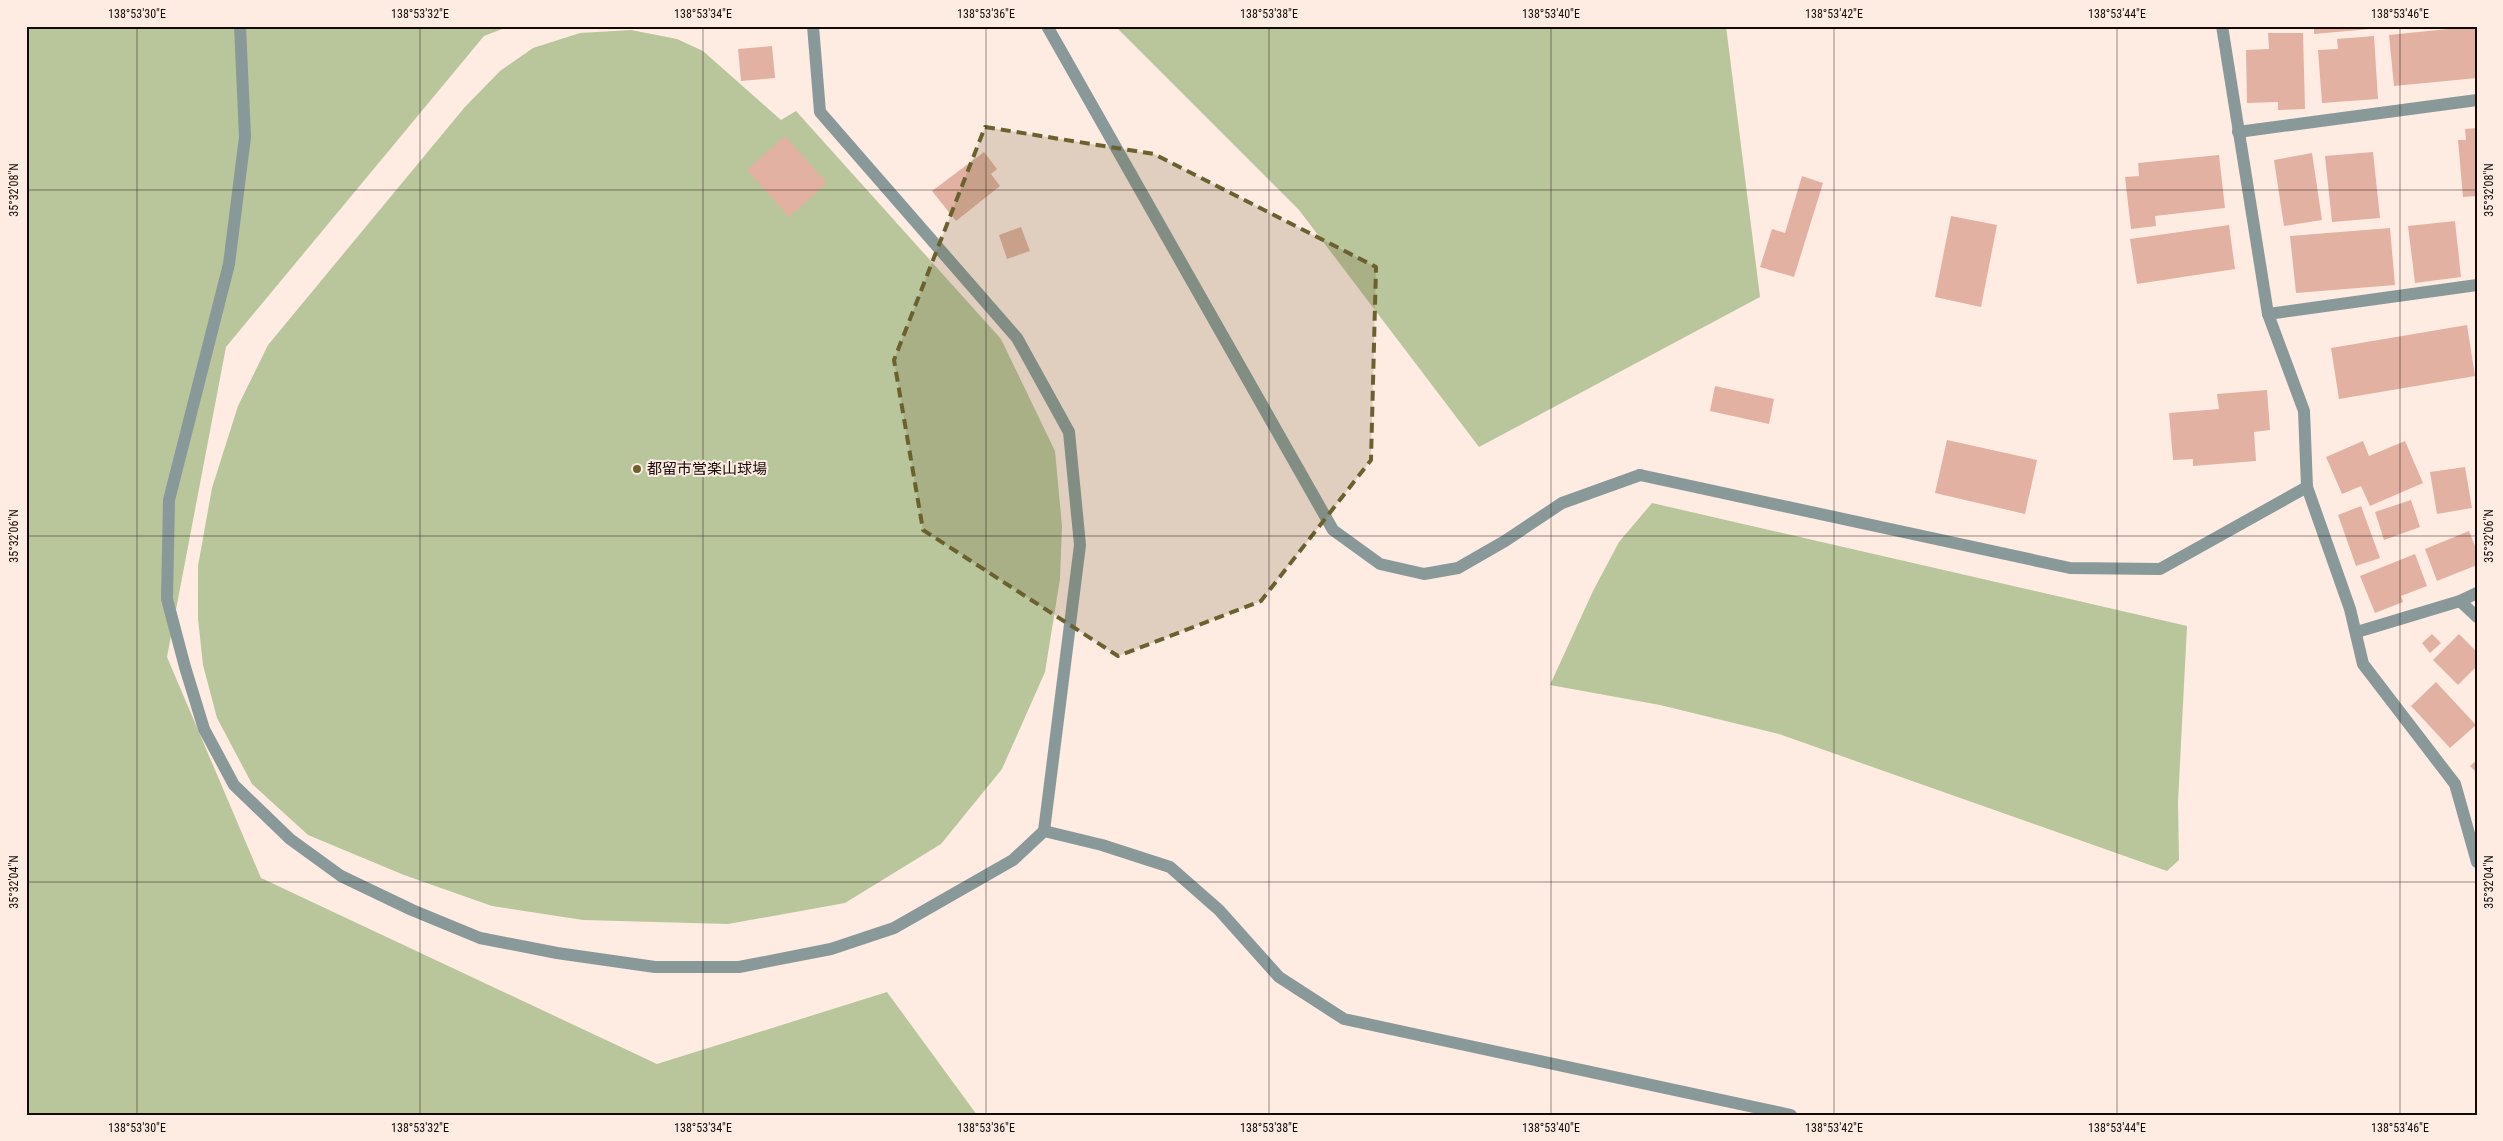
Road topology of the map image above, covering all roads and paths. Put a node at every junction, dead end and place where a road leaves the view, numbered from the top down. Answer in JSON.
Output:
{"nodes":[{"id":1,"x":240,"y":26,"type":"edge"},
{"id":2,"x":813,"y":26,"type":"edge"},
{"id":3,"x":1047,"y":26,"type":"edge"},
{"id":4,"x":2222,"y":26,"type":"edge"},
{"id":5,"x":2477,"y":100,"type":"edge"},
{"id":6,"x":2238,"y":132,"type":"junction"},
{"id":7,"x":2477,"y":285,"type":"edge"},
{"id":8,"x":2268,"y":314,"type":"junction"},
{"id":9,"x":2307,"y":487,"type":"junction"},
{"id":10,"x":2477,"y":593,"type":"edge"},
{"id":11,"x":2460,"y":601,"type":"junction"},
{"id":12,"x":2477,"y":617,"type":"edge"},
{"id":13,"x":2357,"y":632,"type":"junction"},
{"id":14,"x":1044,"y":831,"type":"junction"},
{"id":15,"x":2477,"y":862,"type":"edge"},
{"id":16,"x":1791,"y":1115,"type":"edge"}],
"edges":[{"from":1,"to":14,"type":"street"},
{"from":2,"to":14,"type":"street"},
{"from":3,"to":9,"type":"street"},
{"from":4,"to":6,"type":"street"},
{"from":5,"to":6,"type":"street"},
{"from":6,"to":8,"type":"street"},
{"from":7,"to":8,"type":"street"},
{"from":8,"to":9,"type":"street"},
{"from":9,"to":13,"type":"street"},
{"from":10,"to":11,"type":"street"},
{"from":11,"to":12,"type":"street"},
{"from":11,"to":13,"type":"street"},
{"from":13,"to":15,"type":"street"},
{"from":14,"to":16,"type":"street"}]}
